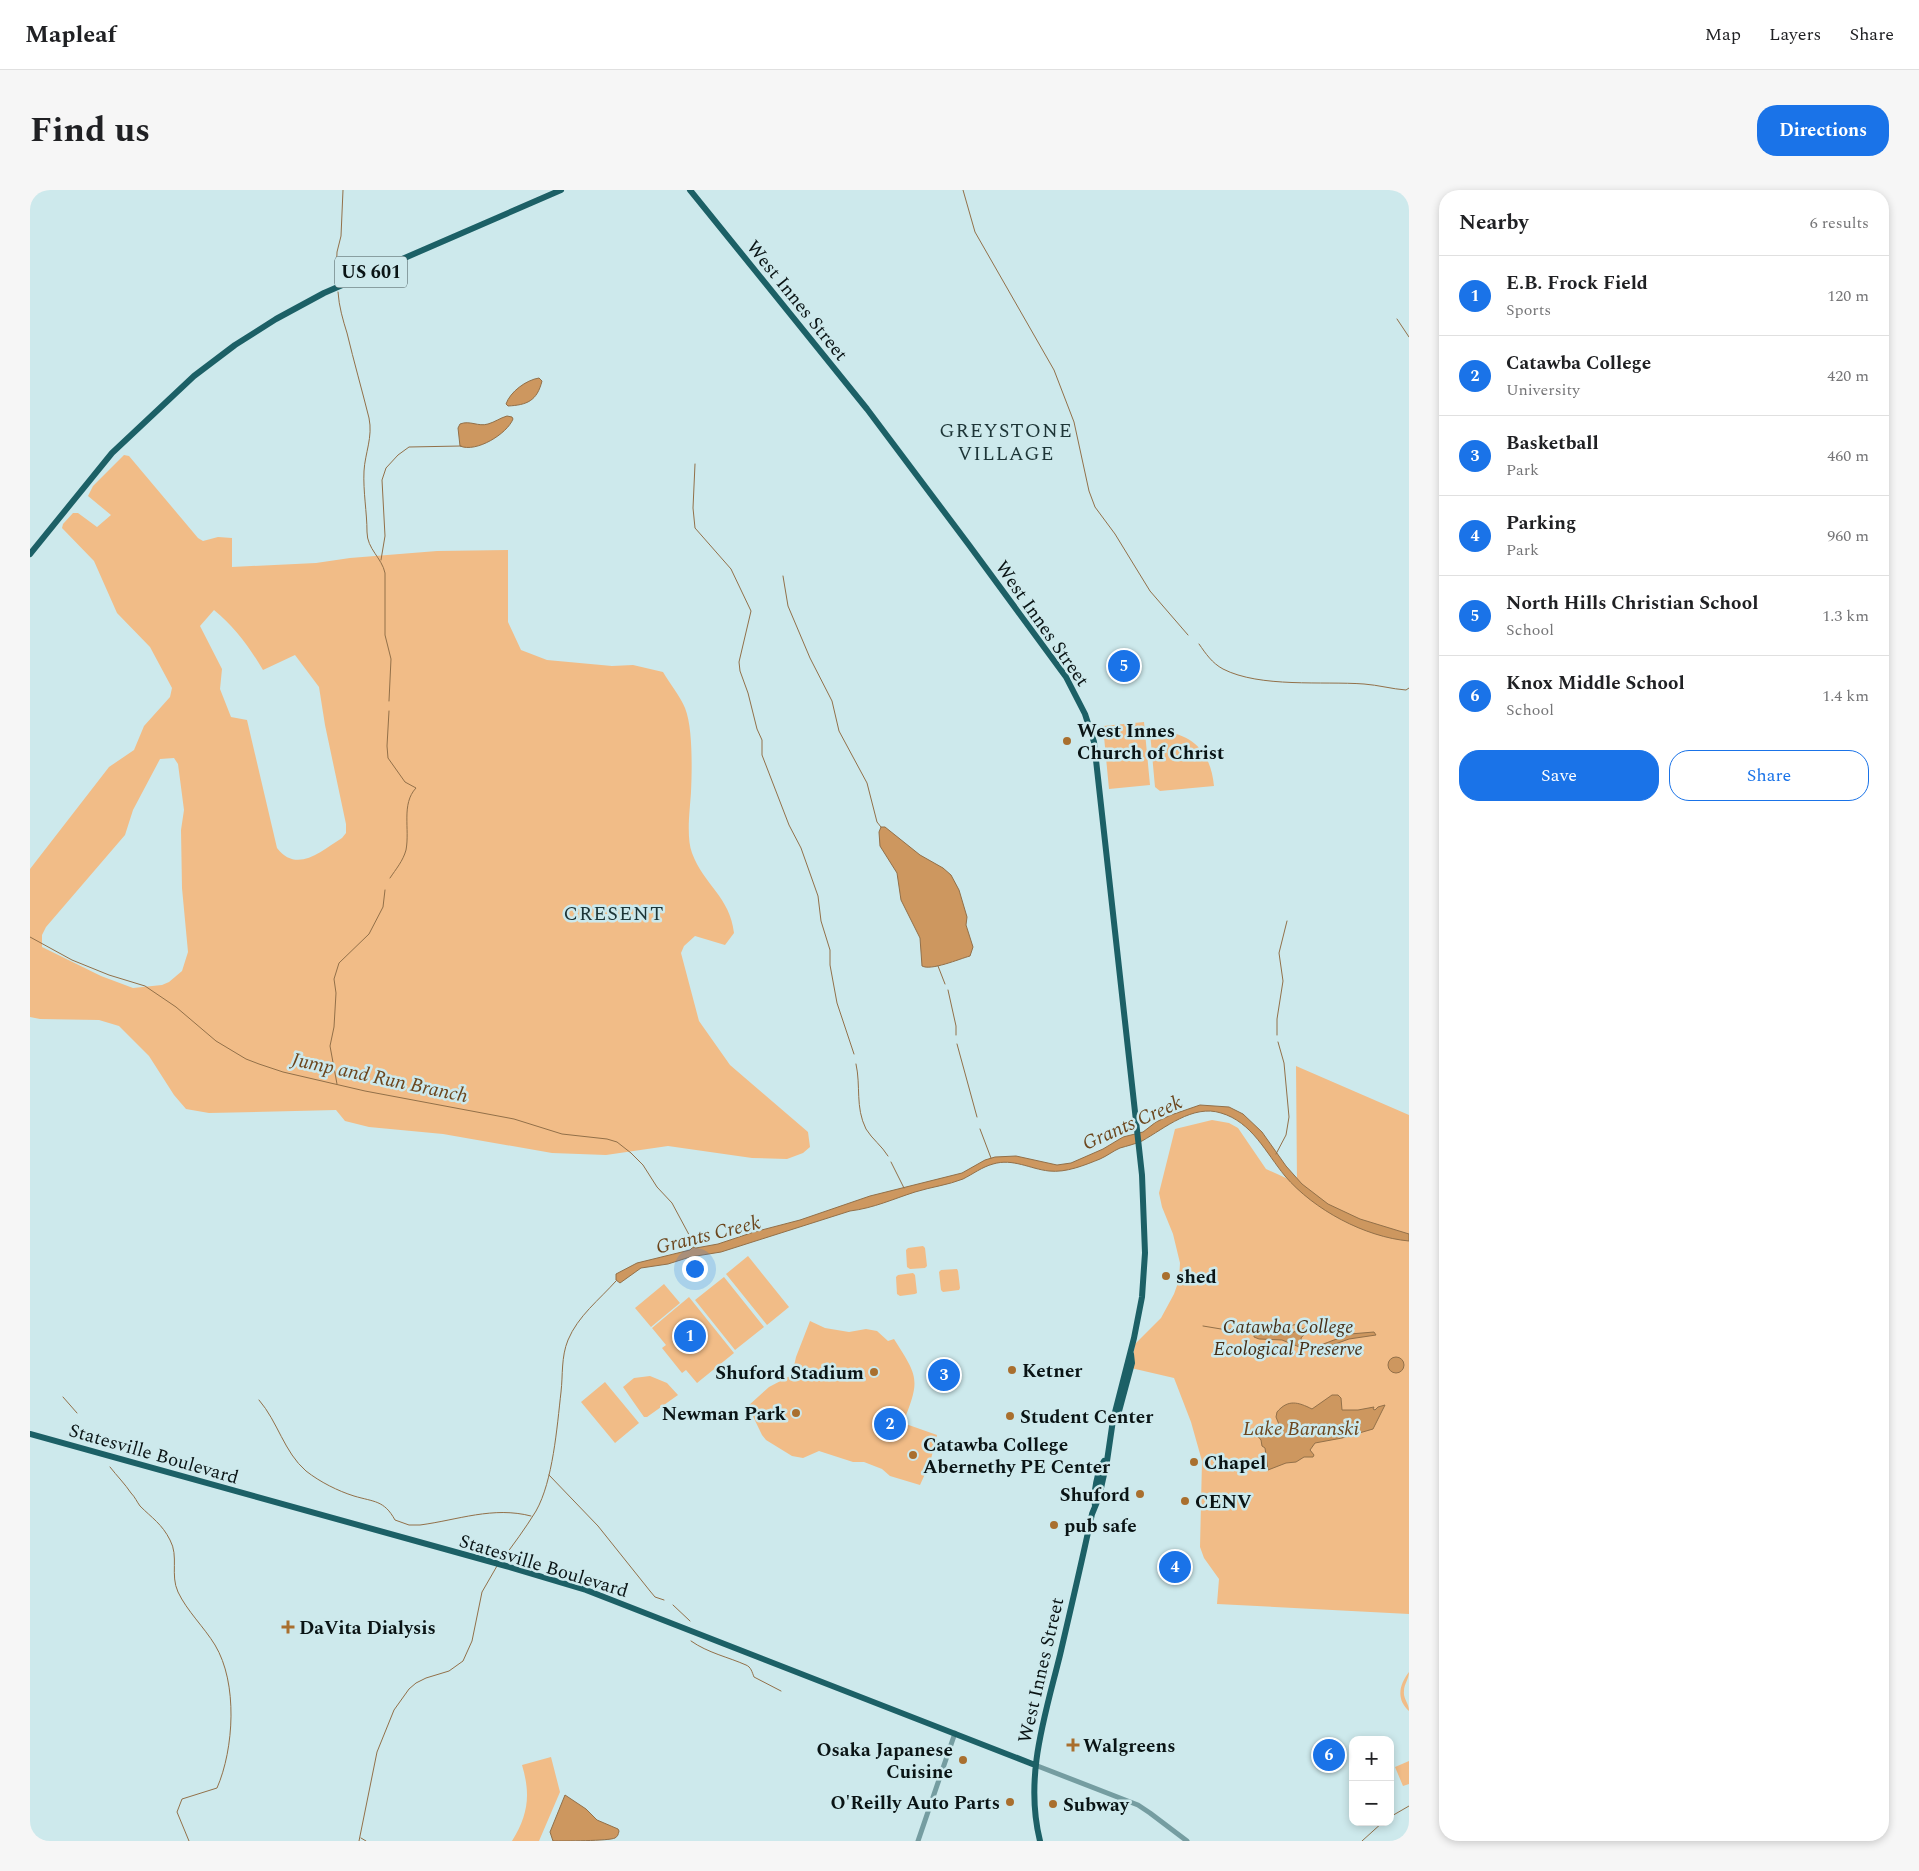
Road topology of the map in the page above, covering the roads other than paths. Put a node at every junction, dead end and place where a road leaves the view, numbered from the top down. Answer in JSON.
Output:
{"nodes":[{"id":1,"x":561,"y":190,"type":"edge"},
{"id":2,"x":690,"y":190,"type":"edge"},
{"id":3,"x":30,"y":554,"type":"edge"},
{"id":4,"x":30,"y":1434,"type":"edge"},
{"id":5,"x":955,"y":1733,"type":"junction"},
{"id":6,"x":1035,"y":1765,"type":"junction"},
{"id":7,"x":918,"y":1841,"type":"edge"},
{"id":8,"x":1040,"y":1841,"type":"edge"},
{"id":9,"x":1187,"y":1841,"type":"edge"}],
"edges":[{"from":1,"to":3,"type":"main road","number":"US 601"},
{"from":2,"to":6,"type":"main road","name":"West Innes Street"},
{"from":4,"to":5,"type":"main road","name":"Statesville Boulevard"},
{"from":5,"to":6,"type":"main road","name":"Statesville Boulevard"},
{"from":5,"to":7,"type":"street"},
{"from":6,"to":8,"type":"main road","name":"West Innes Street"},
{"from":6,"to":9,"type":"street"}]}
